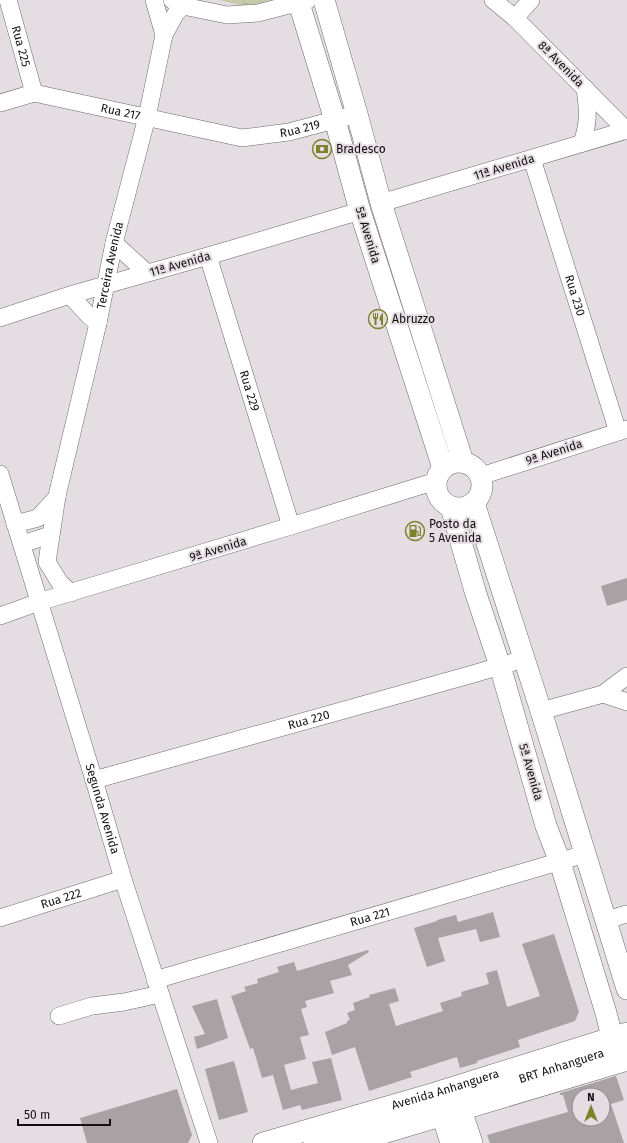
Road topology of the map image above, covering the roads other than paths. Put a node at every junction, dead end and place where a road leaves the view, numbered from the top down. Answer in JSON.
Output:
{"nodes":[{"id":1,"x":8,"y":0,"type":"edge"},
{"id":2,"x":154,"y":0,"type":"edge"},
{"id":3,"x":324,"y":0,"type":"edge"},
{"id":4,"x":494,"y":0,"type":"edge"},
{"id":5,"x":531,"y":0,"type":"edge"},
{"id":6,"x":302,"y":1,"type":"edge"},
{"id":7,"x":178,"y":3,"type":"edge"},
{"id":8,"x":515,"y":18,"type":"junction"},
{"id":9,"x":164,"y":35,"type":"junction"},
{"id":10,"x":586,"y":88,"type":"junction"},
{"id":11,"x":34,"y":93,"type":"junction"},
{"id":12,"x":0,"y":103,"type":"edge"},
{"id":13,"x":357,"y":114,"type":"junction"},
{"id":14,"x":147,"y":117,"type":"junction"},
{"id":15,"x":335,"y":120,"type":"junction"},
{"id":16,"x":627,"y":130,"type":"edge"},
{"id":17,"x":242,"y":138,"type":"joint"},
{"id":18,"x":582,"y":143,"type":"junction"},
{"id":19,"x":532,"y":159,"type":"junction"},
{"id":20,"x":381,"y":203,"type":"junction"},
{"id":21,"x":360,"y":211,"type":"junction"},
{"id":22,"x":114,"y":243,"type":"junction"},
{"id":23,"x":208,"y":256,"type":"junction"},
{"id":24,"x":147,"y":273,"type":"junction"},
{"id":25,"x":106,"y":285,"type":"junction"},
{"id":26,"x":70,"y":295,"type":"junction"},
{"id":27,"x":0,"y":318,"type":"edge"},
{"id":28,"x":98,"y":323,"type":"junction"},
{"id":29,"x":622,"y":430,"type":"edge"},
{"id":30,"x":463,"y":462,"type":"junction"},
{"id":31,"x":0,"y":474,"type":"edge"},
{"id":32,"x":439,"y":474,"type":"junction"},
{"id":33,"x":481,"y":476,"type":"junction"},
{"id":34,"x":57,"y":496,"type":"junction"},
{"id":35,"x":474,"y":503,"type":"junction"},
{"id":36,"x":451,"y":507,"type":"junction"},
{"id":37,"x":15,"y":524,"type":"junction"},
{"id":38,"x":291,"y":526,"type":"junction"},
{"id":39,"x":50,"y":535,"type":"junction"},
{"id":40,"x":22,"y":544,"type":"junction"},
{"id":41,"x":71,"y":593,"type":"junction"},
{"id":42,"x":39,"y":602,"type":"junction"},
{"id":43,"x":0,"y":616,"type":"edge"},
{"id":44,"x":524,"y":659,"type":"junction"},
{"id":45,"x":500,"y":666,"type":"junction"},
{"id":46,"x":627,"y":676,"type":"edge"},
{"id":47,"x":603,"y":694,"type":"junction"},
{"id":48,"x":627,"y":702,"type":"edge"},
{"id":49,"x":541,"y":711,"type":"junction"},
{"id":50,"x":94,"y":780,"type":"junction"},
{"id":51,"x":585,"y":854,"type":"junction"},
{"id":52,"x":560,"y":862,"type":"junction"},
{"id":53,"x":123,"y":879,"type":"junction"},
{"id":54,"x":627,"y":914,"type":"edge"},
{"id":55,"x":0,"y":918,"type":"edge"},
{"id":56,"x":606,"y":920,"type":"junction"},
{"id":57,"x":620,"y":944,"type":"edge"},
{"id":58,"x":157,"y":987,"type":"junction"},
{"id":59,"x":627,"y":989,"type":"edge"},
{"id":60,"x":59,"y":1016,"type":"dead end"},
{"id":61,"x":622,"y":1038,"type":"edge"},
{"id":62,"x":627,"y":1060,"type":"edge"},
{"id":63,"x":444,"y":1106,"type":"junction"},
{"id":64,"x":209,"y":1143,"type":"edge"},
{"id":65,"x":264,"y":1143,"type":"edge"},
{"id":66,"x":312,"y":1143,"type":"edge"},
{"id":67,"x":350,"y":1143,"type":"edge"},
{"id":68,"x":451,"y":1143,"type":"edge"},
{"id":69,"x":472,"y":1143,"type":"edge"}],
"edges":[{"from":1,"to":11,"type":"street","name":"Rua 225"},
{"from":2,"to":9,"type":"street","name":"Terceira Avenida"},
{"from":3,"to":13,"type":"main road","name":"5ª Avenida"},
{"from":4,"to":8,"type":"street","name":"8ª Avenida"},
{"from":5,"to":8,"type":"street"},
{"from":6,"to":7,"type":"street"},
{"from":6,"to":15,"type":"main road","name":"5ª Avenida"},
{"from":7,"to":9,"type":"street","name":"Terceira Avenida"},
{"from":8,"to":10,"type":"street","name":"8ª Avenida"},
{"from":9,"to":14,"type":"street","name":"Terceira Avenida"},
{"from":10,"to":16,"type":"street","name":"8ª Avenida"},
{"from":10,"to":18,"type":"street"},
{"from":11,"to":12,"type":"street","name":"Rua 217"},
{"from":11,"to":14,"type":"street","name":"Rua 217"},
{"from":13,"to":15,"type":"street","name":"Rua 219"},
{"from":13,"to":20,"type":"main road","name":"5ª Avenida"},
{"from":14,"to":17,"type":"street","name":"Rua 217"},
{"from":14,"to":22,"type":"street","name":"Terceira Avenida"},
{"from":15,"to":17,"type":"street","name":"Rua 219"},
{"from":15,"to":21,"type":"main road","name":"5ª Avenida"},
{"from":16,"to":18,"type":"street","name":"11ª Avenida"},
{"from":18,"to":19,"type":"street","name":"11ª Avenida"},
{"from":19,"to":20,"type":"street","name":"11ª Avenida"},
{"from":19,"to":29,"type":"street","name":"Rua 230"},
{"from":20,"to":30,"type":"main road","name":"5ª Avenida"},
{"from":21,"to":23,"type":"street","name":"11ª Avenida"},
{"from":21,"to":32,"type":"main road","name":"5ª Avenida"},
{"from":22,"to":24,"type":"street"},
{"from":22,"to":25,"type":"street","name":"Terceira Avenida"},
{"from":23,"to":24,"type":"street","name":"11ª Avenida"},
{"from":23,"to":38,"type":"street","name":"Rua 229"},
{"from":24,"to":25,"type":"street","name":"11ª Avenida"},
{"from":25,"to":26,"type":"street","name":"11ª Avenida"},
{"from":25,"to":28,"type":"street","name":"Terceira Avenida"},
{"from":26,"to":27,"type":"street","name":"11ª Avenida"},
{"from":26,"to":28,"type":"street"},
{"from":28,"to":34,"type":"street","name":"Terceira Avenida"},
{"from":29,"to":33,"type":"street","name":"9ª Avenida"},
{"from":30,"to":32,"type":"main road"},
{"from":30,"to":33,"type":"main road"},
{"from":31,"to":37,"type":"street","name":"Segunda Avenida"},
{"from":32,"to":36,"type":"main road"},
{"from":32,"to":38,"type":"street","name":"9ª Avenida"},
{"from":33,"to":35,"type":"main road"},
{"from":34,"to":37,"type":"street","name":"Terceira Avenida"},
{"from":34,"to":39,"type":"street","name":"Terceira Avenida"},
{"from":35,"to":36,"type":"main road"},
{"from":35,"to":44,"type":"main road"},
{"from":36,"to":45,"type":"main road","name":"5ª Avenida"},
{"from":37,"to":40,"type":"street","name":"Segunda Avenida"},
{"from":38,"to":41,"type":"street","name":"9ª Avenida"},
{"from":39,"to":40,"type":"street"},
{"from":39,"to":41,"type":"street","name":"Terceira Avenida"},
{"from":40,"to":42,"type":"street","name":"Segunda Avenida"},
{"from":41,"to":42,"type":"street","name":"9ª Avenida"},
{"from":42,"to":43,"type":"street","name":"9ª Avenida"},
{"from":42,"to":50,"type":"street","name":"Segunda Avenida"},
{"from":44,"to":45,"type":"street","name":"Rua 220"},
{"from":44,"to":49,"type":"main road"},
{"from":45,"to":50,"type":"street","name":"Rua 220"},
{"from":45,"to":52,"type":"main road","name":"5ª Avenida"},
{"from":46,"to":47,"type":"street"},
{"from":47,"to":48,"type":"street"},
{"from":47,"to":49,"type":"street"},
{"from":49,"to":51,"type":"main road"},
{"from":50,"to":53,"type":"street","name":"Segunda Avenida"},
{"from":51,"to":52,"type":"street","name":"Rua 221"},
{"from":51,"to":56,"type":"main road"},
{"from":52,"to":58,"type":"street","name":"Rua 221"},
{"from":52,"to":61,"type":"main road","name":"5ª Avenida"},
{"from":53,"to":55,"type":"street","name":"Rua 222"},
{"from":53,"to":58,"type":"street","name":"Segunda Avenida"},
{"from":54,"to":56,"type":"street"},
{"from":56,"to":57,"type":"main road"},
{"from":57,"to":59,"type":"main road"},
{"from":58,"to":60,"type":"street","name":"Rua 221"},
{"from":58,"to":64,"type":"street","name":"Segunda Avenida"},
{"from":61,"to":63,"type":"main road","name":"Avenida Anhanguera"},
{"from":62,"to":63,"type":"main road","name":"Avenida Anhanguera"},
{"from":63,"to":65,"type":"main road","name":"Avenida Anhanguera"},
{"from":63,"to":66,"type":"street"},
{"from":63,"to":67,"type":"main road","name":"Avenida Anhanguera"},
{"from":63,"to":68,"type":"main road"},
{"from":63,"to":69,"type":"main road"}]}
